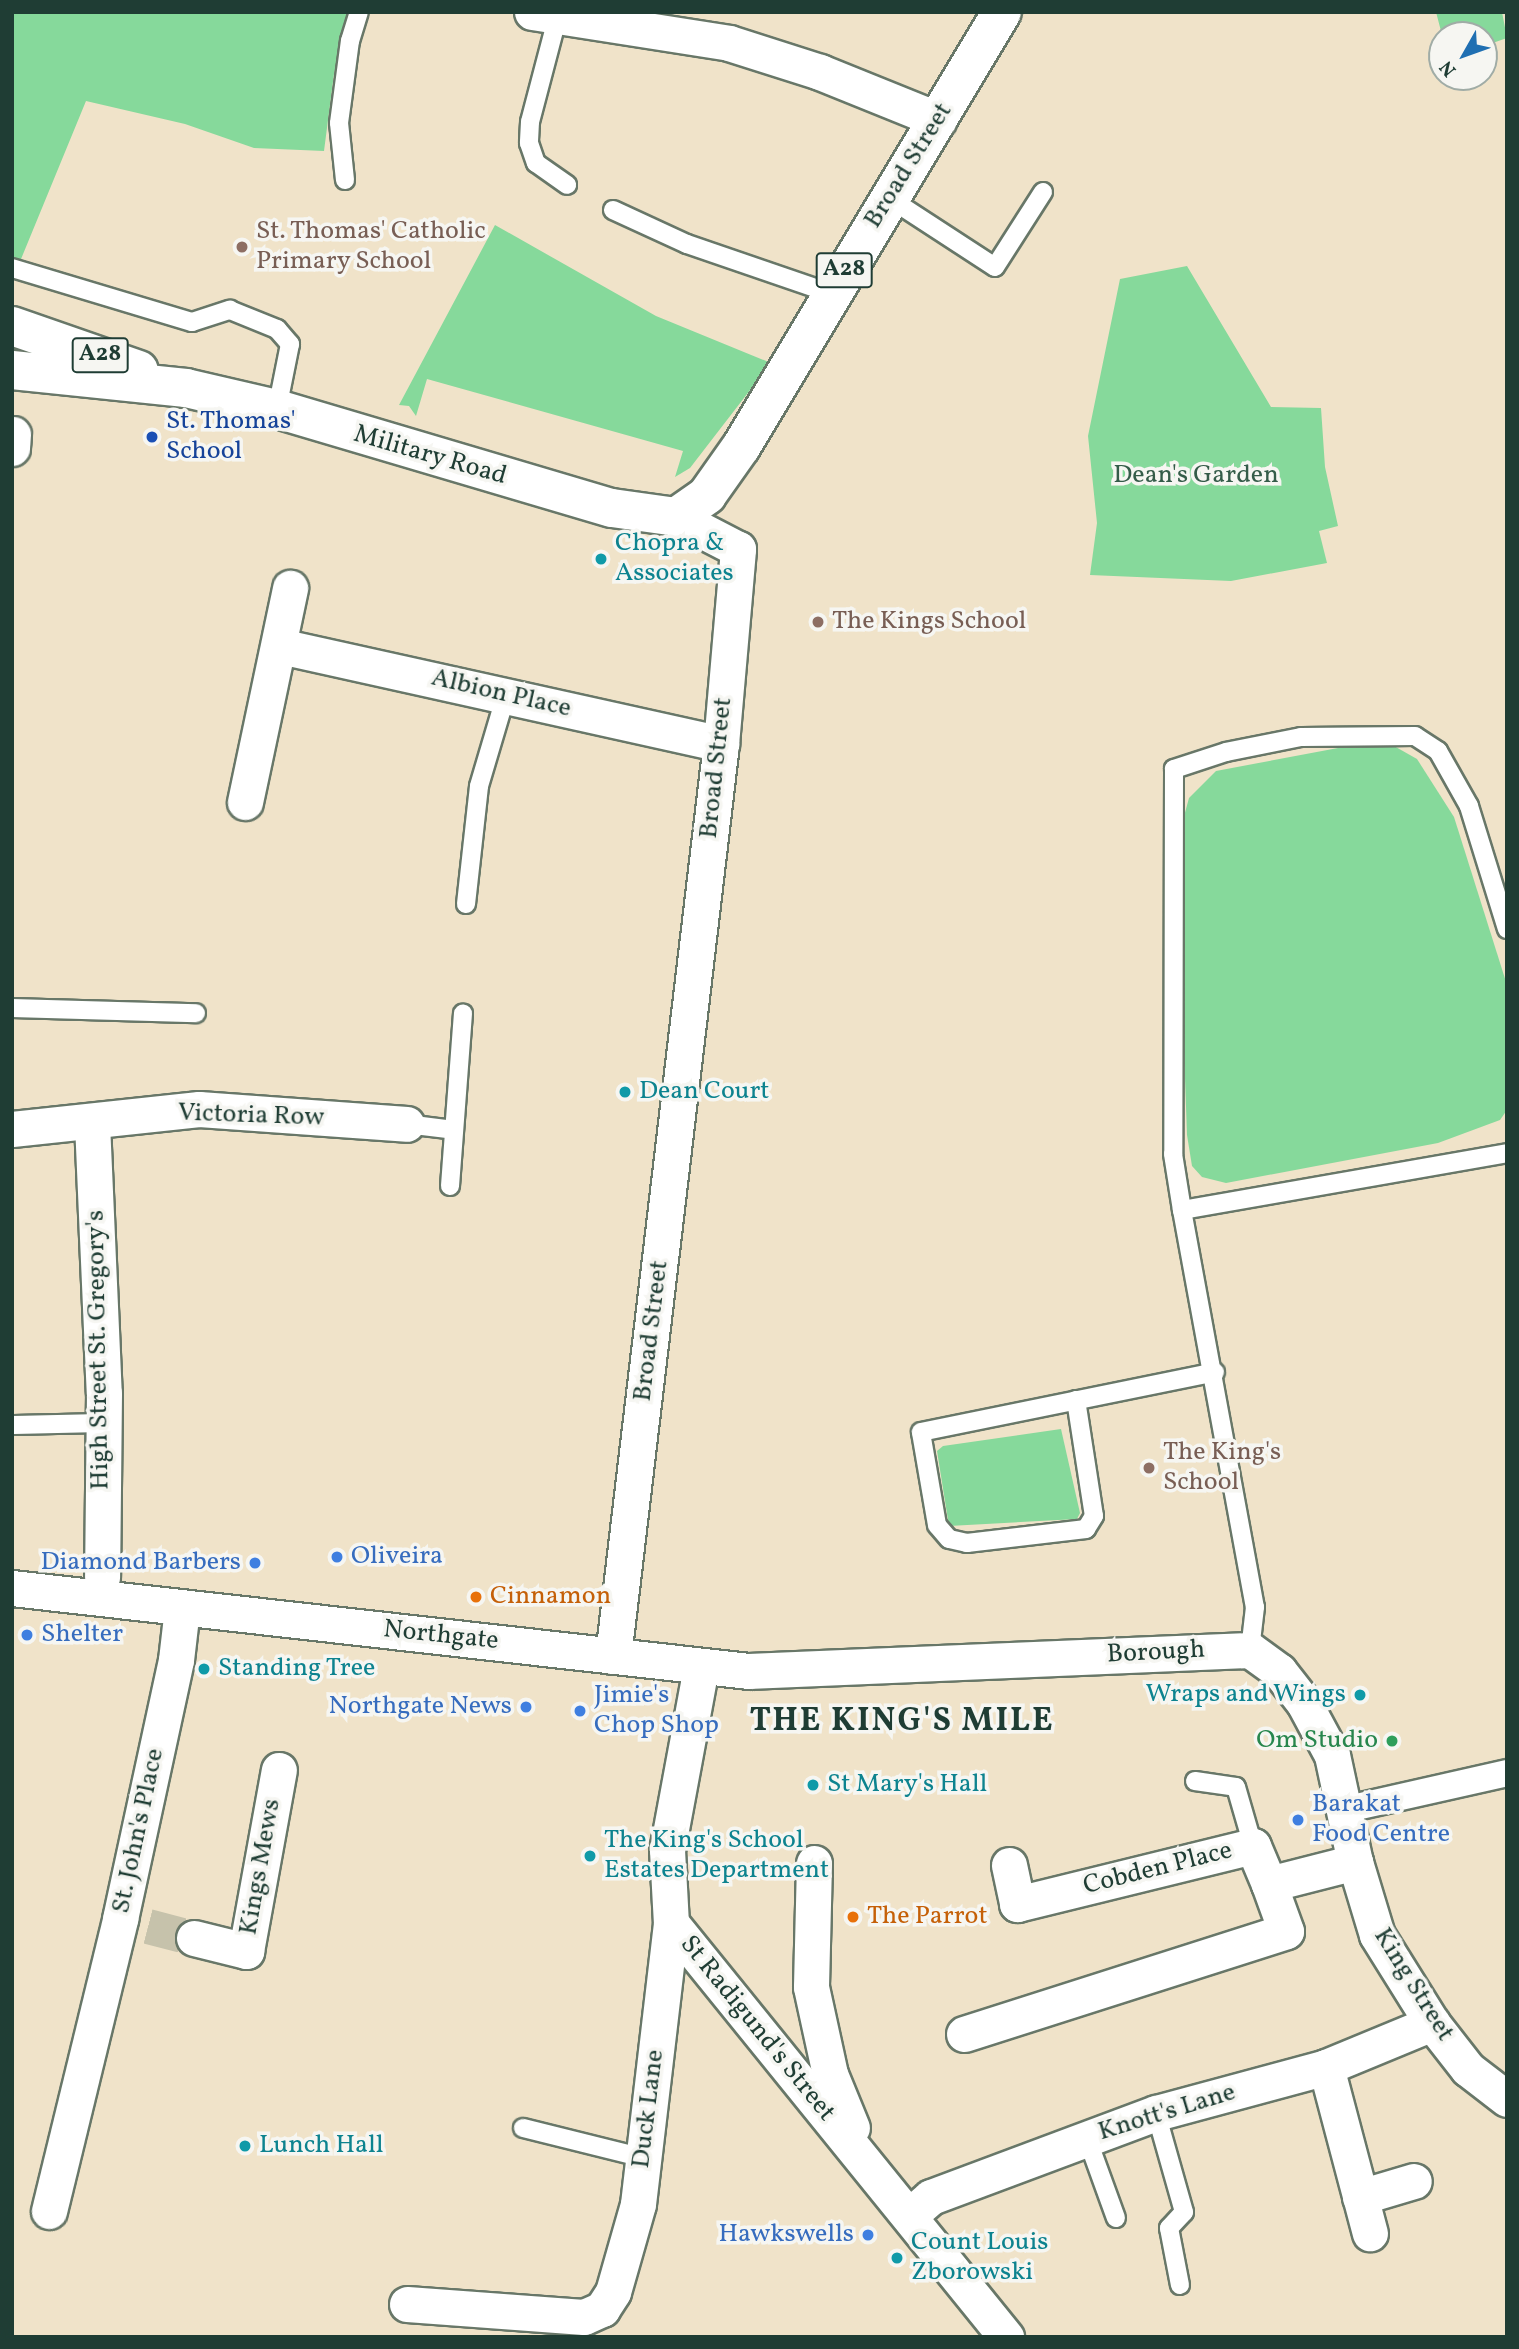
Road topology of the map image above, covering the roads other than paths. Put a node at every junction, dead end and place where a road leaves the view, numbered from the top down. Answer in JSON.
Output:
{"nodes":[{"id":1,"x":359,"y":12,"type":"edge"},
{"id":2,"x":1002,"y":12,"type":"edge"},
{"id":3,"x":545,"y":16,"type":"edge"},
{"id":4,"x":939,"y":120,"type":"junction"},
{"id":5,"x":345,"y":180,"type":"dead end"},
{"id":6,"x":567,"y":185,"type":"dead end"},
{"id":7,"x":1043,"y":192,"type":"dead end"},
{"id":8,"x":889,"y":198,"type":"junction"},
{"id":9,"x":613,"y":211,"type":"dead end"},
{"id":10,"x":12,"y":268,"type":"edge"},
{"id":11,"x":830,"y":293,"type":"junction"},
{"id":12,"x":12,"y":326,"type":"edge"},
{"id":13,"x":12,"y":370,"type":"edge"},
{"id":14,"x":186,"y":388,"type":"junction"},
{"id":15,"x":277,"y":409,"type":"junction"},
{"id":16,"x":13,"y":434,"type":"edge"},
{"id":17,"x":12,"y":448,"type":"edge"},
{"id":18,"x":676,"y":517,"type":"junction"},
{"id":19,"x":290,"y":588,"type":"dead end"},
{"id":20,"x":280,"y":646,"type":"junction"},
{"id":21,"x":506,"y":695,"type":"junction"},
{"id":22,"x":721,"y":744,"type":"junction"},
{"id":23,"x":245,"y":802,"type":"dead end"},
{"id":24,"x":466,"y":904,"type":"dead end"},
{"id":25,"x":1507,"y":929,"type":"edge"},
{"id":26,"x":12,"y":1009,"type":"edge"},
{"id":27,"x":196,"y":1013,"type":"dead end"},
{"id":28,"x":463,"y":1013,"type":"dead end"},
{"id":29,"x":92,"y":1123,"type":"junction"},
{"id":30,"x":406,"y":1124,"type":"joint"},
{"id":31,"x":12,"y":1129,"type":"edge"},
{"id":32,"x":454,"y":1130,"type":"junction"},
{"id":33,"x":1507,"y":1153,"type":"edge"},
{"id":34,"x":450,"y":1186,"type":"dead end"},
{"id":35,"x":1182,"y":1210,"type":"junction"},
{"id":36,"x":1214,"y":1372,"type":"junction"},
{"id":37,"x":1076,"y":1400,"type":"junction"},
{"id":38,"x":103,"y":1423,"type":"junction"},
{"id":39,"x":12,"y":1425,"type":"edge"},
{"id":40,"x":102,"y":1577,"type":"dead end"},
{"id":41,"x":12,"y":1588,"type":"edge"},
{"id":42,"x":182,"y":1608,"type":"junction"},
{"id":43,"x":1250,"y":1650,"type":"junction"},
{"id":44,"x":613,"y":1656,"type":"junction"},
{"id":45,"x":701,"y":1667,"type":"junction"},
{"id":46,"x":872,"y":1668,"type":"joint"},
{"id":47,"x":279,"y":1770,"type":"dead end"},
{"id":48,"x":1507,"y":1773,"type":"edge"},
{"id":49,"x":1195,"y":1781,"type":"dead end"},
{"id":50,"x":1343,"y":1810,"type":"junction"},
{"id":51,"x":1254,"y":1846,"type":"junction"},
{"id":52,"x":1355,"y":1862,"type":"junction"},
{"id":53,"x":814,"y":1863,"type":"dead end"},
{"id":54,"x":1009,"y":1865,"type":"dead end"},
{"id":55,"x":1269,"y":1884,"type":"junction"},
{"id":56,"x":671,"y":1923,"type":"junction"},
{"id":57,"x":194,"y":1938,"type":"tunnel mouth"},
{"id":58,"x":1432,"y":2024,"type":"junction"},
{"id":59,"x":964,"y":2034,"type":"dead end"},
{"id":60,"x":1326,"y":2067,"type":"junction"},
{"id":61,"x":1507,"y":2099,"type":"edge"},
{"id":62,"x":1156,"y":2113,"type":"junction"},
{"id":63,"x":523,"y":2129,"type":"dead end"},
{"id":64,"x":1087,"y":2138,"type":"junction"},
{"id":65,"x":644,"y":2158,"type":"junction"},
{"id":66,"x":867,"y":2164,"type":"junction"},
{"id":67,"x":1414,"y":2181,"type":"dead end"},
{"id":68,"x":1360,"y":2197,"type":"junction"},
{"id":69,"x":49,"y":2211,"type":"dead end"},
{"id":70,"x":909,"y":2216,"type":"junction"},
{"id":71,"x":1116,"y":2218,"type":"dead end"},
{"id":72,"x":1370,"y":2233,"type":"dead end"},
{"id":73,"x":1181,"y":2285,"type":"dead end"},
{"id":74,"x":407,"y":2304,"type":"dead end"},
{"id":75,"x":1006,"y":2337,"type":"edge"}],
"edges":[{"from":1,"to":5,"type":"lane"},
{"from":2,"to":4,"type":"highway","name":"Broad Street","number":"A28"},
{"from":3,"to":4,"type":"street"},
{"from":3,"to":6,"type":"lane"},
{"from":4,"to":8,"type":"highway","name":"Broad Street","number":"A28"},
{"from":7,"to":8,"type":"lane"},
{"from":8,"to":11,"type":"highway","name":"Broad Street","number":"A28"},
{"from":9,"to":11,"type":"lane"},
{"from":10,"to":15,"type":"lane"},
{"from":11,"to":18,"type":"highway","name":"Broad Street","number":"A28"},
{"from":12,"to":14,"type":"highway","name":"Military Road","number":"A28"},
{"from":13,"to":14,"type":"highway","name":"Military Road","number":"A28"},
{"from":14,"to":15,"type":"highway","name":"Military Road","number":"A28"},
{"from":15,"to":18,"type":"highway","name":"Military Road","number":"A28"},
{"from":16,"to":17,"type":"street"},
{"from":18,"to":22,"type":"street","name":"Broad Street"},
{"from":19,"to":20,"type":"street"},
{"from":20,"to":21,"type":"street","name":"Albion Place"},
{"from":20,"to":23,"type":"street"},
{"from":21,"to":22,"type":"street","name":"Albion Place"},
{"from":21,"to":24,"type":"lane"},
{"from":22,"to":44,"type":"street","name":"Broad Street"},
{"from":25,"to":35,"type":"lane"},
{"from":26,"to":27,"type":"lane"},
{"from":28,"to":32,"type":"lane"},
{"from":29,"to":30,"type":"street","name":"Victoria Row"},
{"from":29,"to":31,"type":"street","name":"Victoria Row"},
{"from":29,"to":38,"type":"street","name":"High Street St. Gregory's"},
{"from":30,"to":32,"type":"lane"},
{"from":32,"to":34,"type":"lane"},
{"from":33,"to":35,"type":"lane"},
{"from":35,"to":36,"type":"lane"},
{"from":36,"to":37,"type":"lane"},
{"from":36,"to":43,"type":"lane"},
{"from":37,"to":37,"type":"lane"},
{"from":38,"to":39,"type":"lane"},
{"from":38,"to":40,"type":"street","name":"High Street St. Gregory's"},
{"from":41,"to":42,"type":"street","name":"Northgate"},
{"from":42,"to":44,"type":"street","name":"Northgate"},
{"from":42,"to":69,"type":"street","name":"St. John's Place"},
{"from":43,"to":46,"type":"street","name":"Borough"},
{"from":43,"to":50,"type":"street"},
{"from":44,"to":45,"type":"street","name":"Northgate"},
{"from":45,"to":46,"type":"street","name":"Northgate"},
{"from":45,"to":56,"type":"street","name":"St Radigund's Street"},
{"from":47,"to":57,"type":"street","name":"Kings Mews"},
{"from":48,"to":50,"type":"street"},
{"from":49,"to":51,"type":"lane"},
{"from":50,"to":52,"type":"street","name":"King Street"},
{"from":51,"to":54,"type":"street","name":"Cobden Place"},
{"from":51,"to":55,"type":"street","name":"Cobden Place"},
{"from":52,"to":55,"type":"street","name":"Cobden Place"},
{"from":52,"to":58,"type":"street","name":"King Street"},
{"from":53,"to":66,"type":"street"},
{"from":55,"to":59,"type":"street"},
{"from":56,"to":65,"type":"street","name":"Duck Lane"},
{"from":56,"to":66,"type":"street","name":"St Radigund's Street"},
{"from":58,"to":60,"type":"street","name":"Knott's Lane"},
{"from":58,"to":61,"type":"street","name":"King Street"},
{"from":60,"to":62,"type":"street","name":"Knott's Lane"},
{"from":60,"to":68,"type":"street"},
{"from":62,"to":64,"type":"street","name":"Knott's Lane"},
{"from":62,"to":73,"type":"lane"},
{"from":63,"to":65,"type":"lane"},
{"from":64,"to":70,"type":"street","name":"Knott's Lane"},
{"from":64,"to":71,"type":"lane"},
{"from":65,"to":74,"type":"street","name":"Duck Lane"},
{"from":66,"to":70,"type":"street","name":"St Radigund's Street"},
{"from":67,"to":68,"type":"street"},
{"from":68,"to":72,"type":"street"},
{"from":70,"to":75,"type":"street","name":"St Radigund's Street"}]}
